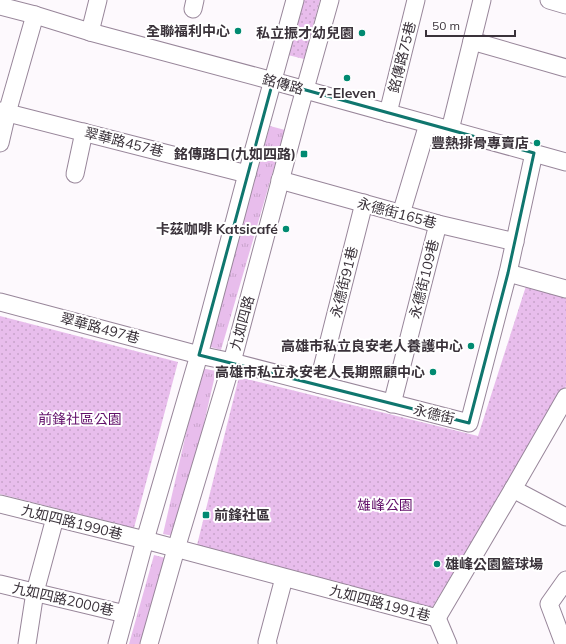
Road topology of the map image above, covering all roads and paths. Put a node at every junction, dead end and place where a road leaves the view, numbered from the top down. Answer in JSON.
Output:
{"nodes":[{"id":1,"x":98,"y":0,"type":"edge"},
{"id":2,"x":295,"y":0,"type":"edge"},
{"id":3,"x":330,"y":0,"type":"edge"},
{"id":4,"x":416,"y":0,"type":"edge"},
{"id":5,"x":482,"y":0,"type":"edge"},
{"id":6,"x":549,"y":0,"type":"edge"},
{"id":7,"x":566,"y":5,"type":"edge"},
{"id":8,"x":0,"y":6,"type":"edge"},
{"id":9,"x":29,"y":9,"type":"edge"},
{"id":10,"x":90,"y":32,"type":"junction"},
{"id":11,"x":472,"y":41,"type":"junction"},
{"id":12,"x":566,"y":68,"type":"edge"},
{"id":13,"x":273,"y":81,"type":"junction"},
{"id":14,"x":305,"y":90,"type":"junction"},
{"id":15,"x":3,"y":112,"type":"edge"},
{"id":16,"x":388,"y":113,"type":"junction"},
{"id":17,"x":428,"y":124,"type":"junction"},
{"id":18,"x":450,"y":130,"type":"junction"},
{"id":19,"x":84,"y":132,"type":"junction"},
{"id":20,"x":0,"y":143,"type":"edge"},
{"id":21,"x":534,"y":153,"type":"junction"},
{"id":22,"x":566,"y":162,"type":"edge"},
{"id":23,"x":74,"y":174,"type":"dead end"},
{"id":24,"x":247,"y":174,"type":"junction"},
{"id":25,"x":280,"y":180,"type":"junction"},
{"id":26,"x":364,"y":203,"type":"junction"},
{"id":27,"x":401,"y":214,"type":"junction"},
{"id":28,"x":438,"y":224,"type":"junction"},
{"id":29,"x":515,"y":242,"type":"junction"},
{"id":30,"x":508,"y":273,"type":"junction"},
{"id":31,"x":566,"y":289,"type":"edge"},
{"id":32,"x":0,"y":302,"type":"edge"},
{"id":33,"x":200,"y":355,"type":"junction"},
{"id":34,"x":232,"y":362,"type":"junction"},
{"id":35,"x":318,"y":384,"type":"junction"},
{"id":36,"x":566,"y":397,"type":"edge"},
{"id":37,"x":392,"y":404,"type":"junction"},
{"id":38,"x":513,"y":489,"type":"junction"},
{"id":39,"x":0,"y":504,"type":"edge"},
{"id":40,"x":566,"y":517,"type":"edge"},
{"id":41,"x":55,"y":518,"type":"junction"},
{"id":42,"x":145,"y":540,"type":"junction"},
{"id":43,"x":176,"y":549,"type":"junction"},
{"id":44,"x":284,"y":578,"type":"junction"},
{"id":45,"x":566,"y":580,"type":"edge"},
{"id":46,"x":0,"y":584,"type":"edge"},
{"id":47,"x":35,"y":592,"type":"junction"},
{"id":48,"x":126,"y":614,"type":"junction"},
{"id":49,"x":436,"y":618,"type":"junction"},
{"id":50,"x":27,"y":644,"type":"edge"},
{"id":51,"x":117,"y":644,"type":"edge"},
{"id":52,"x":149,"y":644,"type":"edge"},
{"id":53,"x":268,"y":644,"type":"edge"},
{"id":54,"x":448,"y":644,"type":"edge"},
{"id":55,"x":564,"y":644,"type":"edge"}],
"edges":[{"from":1,"to":10,"type":"street"},
{"from":2,"to":13,"type":"street"},
{"from":3,"to":14,"type":"street","name":"九如四路"},
{"from":4,"to":16,"type":"street","name":"銘傳路75巷"},
{"from":5,"to":11,"type":"street"},
{"from":6,"to":7,"type":"street"},
{"from":8,"to":9,"type":"street","name":"銘傳路"},
{"from":9,"to":10,"type":"street","name":"銘傳路"},
{"from":9,"to":15,"type":"street"},
{"from":10,"to":13,"type":"street","name":"銘傳路"},
{"from":11,"to":12,"type":"street"},
{"from":11,"to":18,"type":"street"},
{"from":13,"to":14,"type":"street","name":"銘傳路"},
{"from":13,"to":24,"type":"street"},
{"from":14,"to":16,"type":"street","name":"銘傳路"},
{"from":14,"to":25,"type":"street","name":"九如四路"},
{"from":15,"to":19,"type":"street","name":"翠華路457巷"},
{"from":15,"to":20,"type":"street"},
{"from":16,"to":17,"type":"street","name":"銘傳路"},
{"from":17,"to":18,"type":"street","name":"銘傳路"},
{"from":17,"to":27,"type":"street"},
{"from":18,"to":21,"type":"street","name":"銘傳路"},
{"from":19,"to":23,"type":"street"},
{"from":19,"to":24,"type":"street","name":"翠華路457巷"},
{"from":21,"to":22,"type":"street","name":"銘傳路"},
{"from":21,"to":29,"type":"street","name":"永德街"},
{"from":24,"to":33,"type":"street"},
{"from":25,"to":26,"type":"street","name":"永德街165巷"},
{"from":25,"to":34,"type":"street","name":"九如四路"},
{"from":26,"to":27,"type":"street","name":"永德街165巷"},
{"from":26,"to":35,"type":"street","name":"永德街91巷"},
{"from":27,"to":28,"type":"street","name":"永德街165巷"},
{"from":28,"to":29,"type":"street","name":"永德街165巷"},
{"from":28,"to":37,"type":"street","name":"永德街109巷"},
{"from":29,"to":30,"type":"street","name":"永德街"},
{"from":30,"to":31,"type":"street"},
{"from":30,"to":37,"type":"street","name":"永德街"},
{"from":32,"to":33,"type":"street","name":"翠華路497巷"},
{"from":33,"to":34,"type":"street","name":"永德街"},
{"from":33,"to":42,"type":"street"},
{"from":34,"to":35,"type":"street","name":"永德街"},
{"from":34,"to":43,"type":"street","name":"九如四路"},
{"from":35,"to":37,"type":"street","name":"永德街"},
{"from":36,"to":38,"type":"street","name":"九如四路1991巷"},
{"from":38,"to":40,"type":"street"},
{"from":38,"to":49,"type":"street","name":"九如四路1991巷"},
{"from":39,"to":41,"type":"street","name":"九如四路1990巷"},
{"from":41,"to":42,"type":"street","name":"九如四路1990巷"},
{"from":41,"to":47,"type":"street"},
{"from":42,"to":43,"type":"street","name":"九如四路1991巷"},
{"from":42,"to":48,"type":"street"},
{"from":43,"to":44,"type":"street","name":"九如四路1991巷"},
{"from":43,"to":52,"type":"street","name":"九如四路"},
{"from":44,"to":49,"type":"street","name":"九如四路1991巷"},
{"from":44,"to":53,"type":"street"},
{"from":45,"to":55,"type":"street"},
{"from":46,"to":47,"type":"street","name":"九如四路2000巷"},
{"from":47,"to":48,"type":"street","name":"九如四路2000巷"},
{"from":47,"to":50,"type":"street"},
{"from":48,"to":51,"type":"street"},
{"from":49,"to":54,"type":"street"}]}
